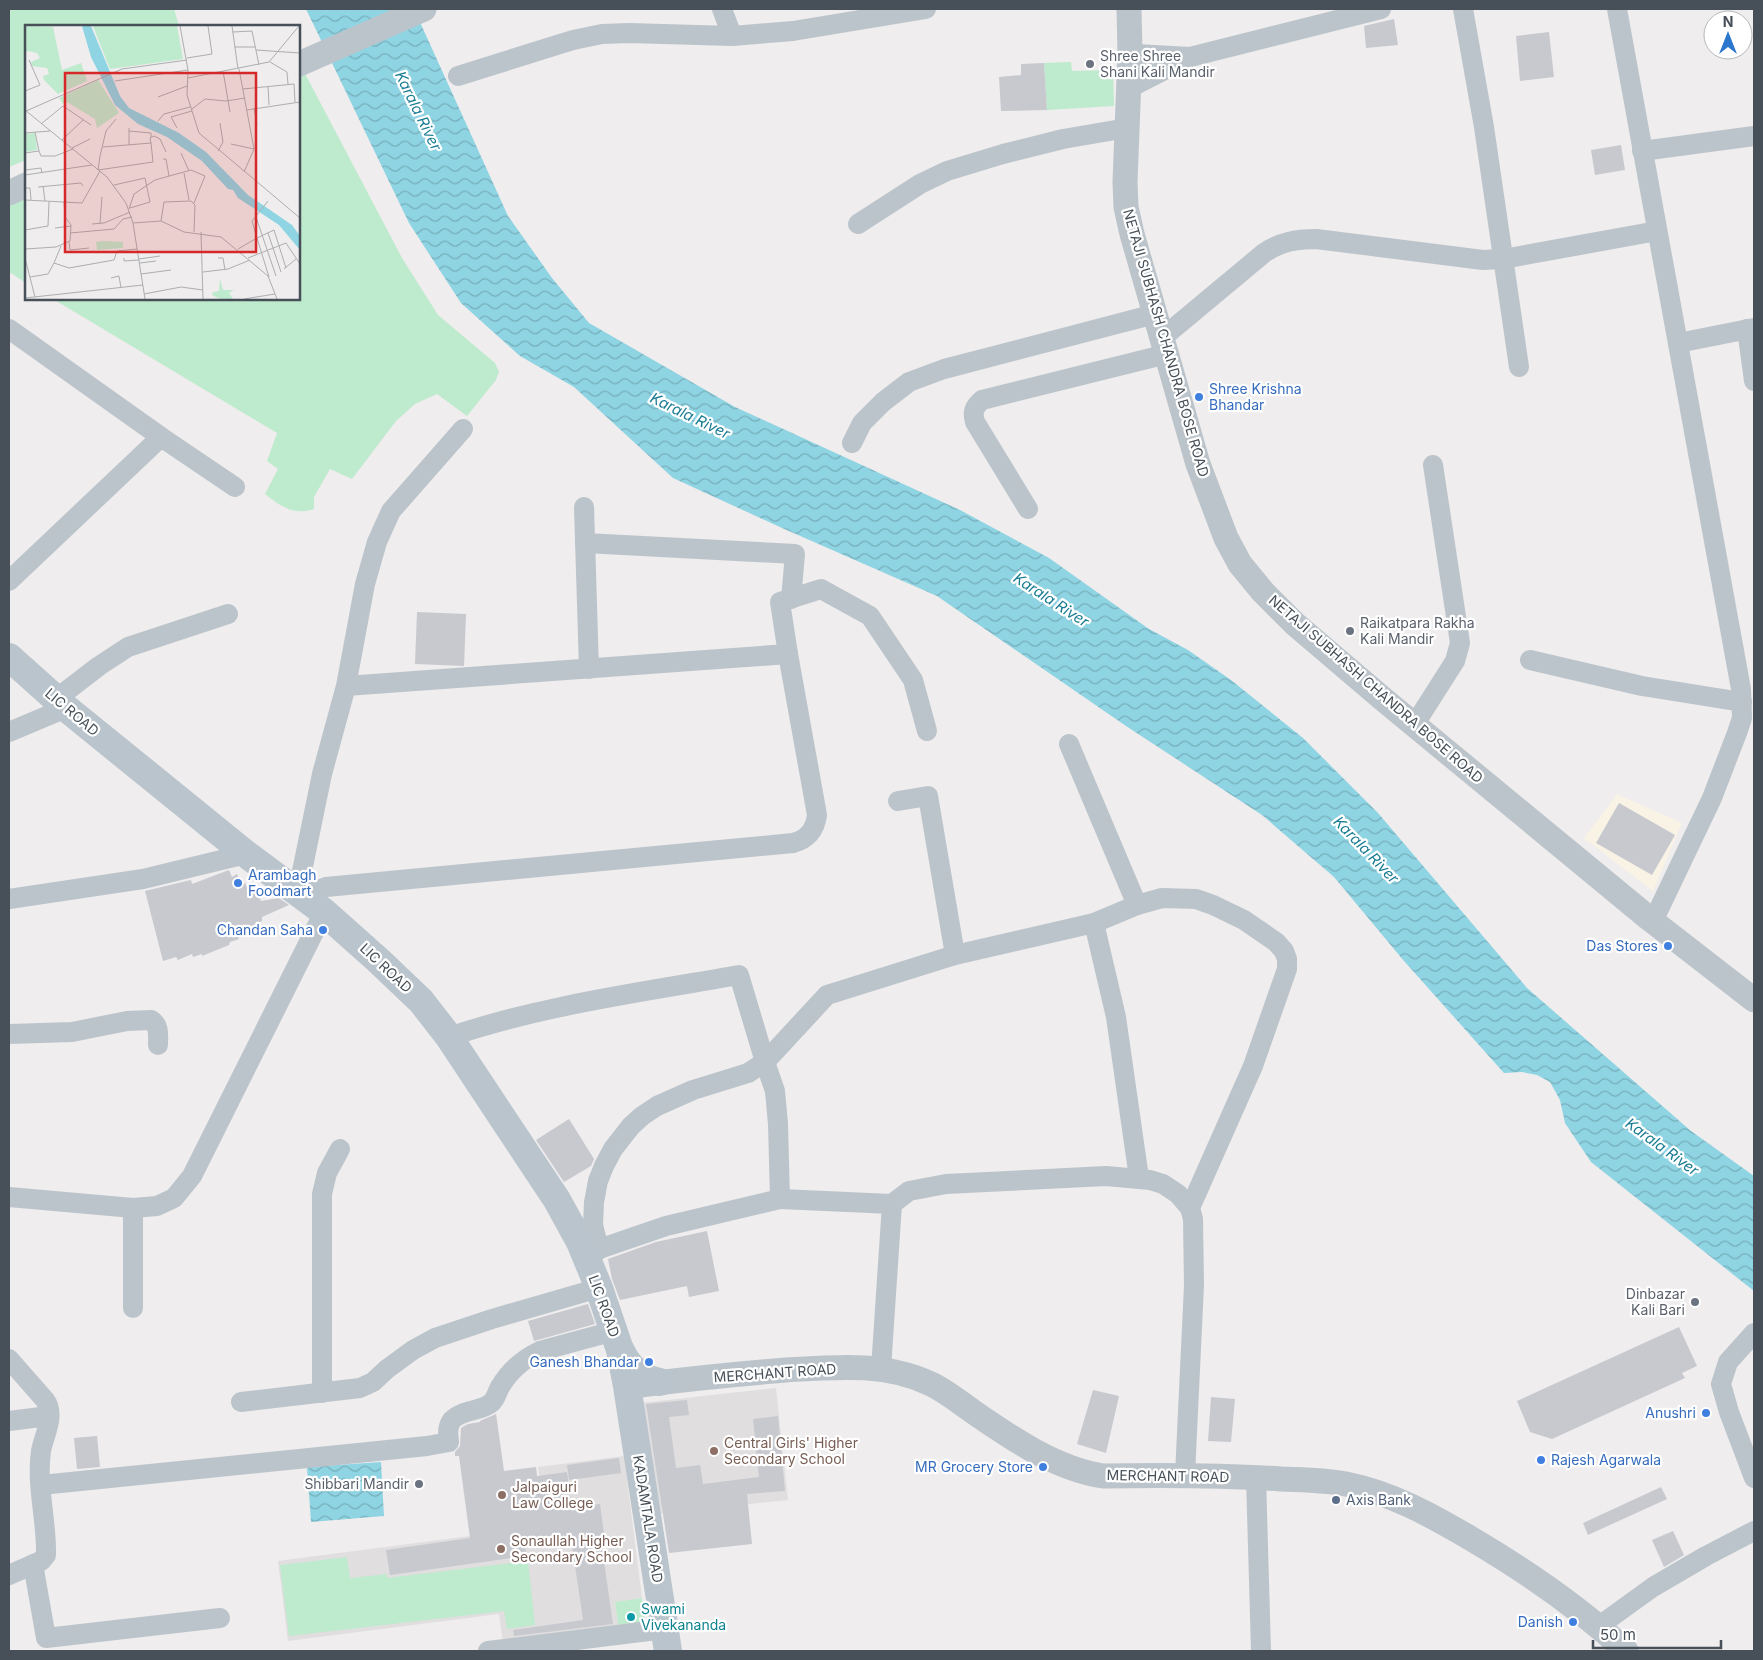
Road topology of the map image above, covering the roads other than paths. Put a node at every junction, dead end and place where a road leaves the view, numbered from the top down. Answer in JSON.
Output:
{"nodes":[{"id":1,"x":424,"y":9,"type":"edge"},
{"id":2,"x":722,"y":9,"type":"edge"},
{"id":3,"x":926,"y":9,"type":"edge"},
{"id":4,"x":1129,"y":9,"type":"edge"},
{"id":5,"x":1135,"y":9,"type":"edge"},
{"id":6,"x":1381,"y":9,"type":"edge"},
{"id":7,"x":1464,"y":9,"type":"edge"},
{"id":8,"x":1616,"y":9,"type":"edge"},
{"id":9,"x":732,"y":36,"type":"junction"},
{"id":10,"x":1133,"y":54,"type":"junction"},
{"id":11,"x":1190,"y":57,"type":"junction"},
{"id":12,"x":303,"y":62,"type":"edge"},
{"id":13,"x":458,"y":76,"type":"dead end"},
{"id":14,"x":1135,"y":85,"type":"junction"},
{"id":15,"x":1128,"y":128,"type":"junction"},
{"id":16,"x":1754,"y":136,"type":"edge"},
{"id":17,"x":1642,"y":151,"type":"junction"},
{"id":18,"x":25,"y":185,"type":"edge"},
{"id":19,"x":9,"y":193,"type":"edge"},
{"id":20,"x":858,"y":224,"type":"dead end"},
{"id":21,"x":1657,"y":231,"type":"junction"},
{"id":22,"x":1503,"y":259,"type":"junction"},
{"id":23,"x":1750,"y":328,"type":"edge"},
{"id":24,"x":9,"y":329,"type":"edge"},
{"id":25,"x":1163,"y":334,"type":"junction"},
{"id":26,"x":1678,"y":343,"type":"junction"},
{"id":27,"x":1519,"y":367,"type":"dead end"},
{"id":28,"x":1754,"y":380,"type":"edge"},
{"id":29,"x":463,"y":429,"type":"dead end"},
{"id":30,"x":161,"y":437,"type":"junction"},
{"id":31,"x":852,"y":443,"type":"dead end"},
{"id":32,"x":1433,"y":465,"type":"dead end"},
{"id":33,"x":235,"y":487,"type":"dead end"},
{"id":34,"x":584,"y":507,"type":"dead end"},
{"id":35,"x":1028,"y":509,"type":"dead end"},
{"id":36,"x":585,"y":543,"type":"junction"},
{"id":37,"x":9,"y":581,"type":"edge"},
{"id":38,"x":790,"y":599,"type":"junction"},
{"id":39,"x":228,"y":614,"type":"dead end"},
{"id":40,"x":788,"y":654,"type":"junction"},
{"id":41,"x":9,"y":657,"type":"edge"},
{"id":42,"x":1530,"y":660,"type":"dead end"},
{"id":43,"x":589,"y":669,"type":"junction"},
{"id":44,"x":346,"y":686,"type":"junction"},
{"id":45,"x":1742,"y":702,"type":"junction"},
{"id":46,"x":61,"y":704,"type":"junction"},
{"id":47,"x":1417,"y":720,"type":"junction"},
{"id":48,"x":927,"y":731,"type":"dead end"},
{"id":49,"x":9,"y":732,"type":"edge"},
{"id":50,"x":1069,"y":744,"type":"dead end"},
{"id":51,"x":898,"y":801,"type":"dead end"},
{"id":52,"x":246,"y":854,"type":"junction"},
{"id":53,"x":302,"y":896,"type":"junction"},
{"id":54,"x":9,"y":899,"type":"edge"},
{"id":55,"x":1137,"y":905,"type":"junction"},
{"id":56,"x":324,"y":912,"type":"junction"},
{"id":57,"x":1654,"y":916,"type":"junction"},
{"id":58,"x":1094,"y":923,"type":"junction"},
{"id":59,"x":956,"y":955,"type":"junction"},
{"id":60,"x":1754,"y":986,"type":"edge"},
{"id":61,"x":1754,"y":1000,"type":"edge"},
{"id":62,"x":9,"y":1034,"type":"edge"},
{"id":63,"x":449,"y":1037,"type":"junction"},
{"id":64,"x":158,"y":1045,"type":"dead end"},
{"id":65,"x":765,"y":1062,"type":"junction"},
{"id":66,"x":340,"y":1149,"type":"dead end"},
{"id":67,"x":1139,"y":1178,"type":"junction"},
{"id":68,"x":9,"y":1197,"type":"edge"},
{"id":69,"x":780,"y":1199,"type":"junction"},
{"id":70,"x":892,"y":1204,"type":"junction"},
{"id":71,"x":134,"y":1208,"type":"junction"},
{"id":72,"x":1190,"y":1208,"type":"junction"},
{"id":73,"x":593,"y":1254,"type":"junction"},
{"id":74,"x":599,"y":1288,"type":"junction"},
{"id":75,"x":133,"y":1308,"type":"dead end"},
{"id":76,"x":1754,"y":1333,"type":"edge"},
{"id":77,"x":617,"y":1341,"type":"junction"},
{"id":78,"x":9,"y":1359,"type":"edge"},
{"id":79,"x":882,"y":1370,"type":"junction"},
{"id":80,"x":660,"y":1382,"type":"junction"},
{"id":81,"x":627,"y":1386,"type":"junction"},
{"id":82,"x":322,"y":1393,"type":"junction"},
{"id":83,"x":241,"y":1402,"type":"dead end"},
{"id":84,"x":49,"y":1416,"type":"junction"},
{"id":85,"x":9,"y":1421,"type":"edge"},
{"id":86,"x":1185,"y":1475,"type":"junction"},
{"id":87,"x":1256,"y":1477,"type":"junction"},
{"id":88,"x":1754,"y":1478,"type":"edge"},
{"id":89,"x":41,"y":1485,"type":"junction"},
{"id":90,"x":1754,"y":1531,"type":"edge"},
{"id":91,"x":33,"y":1564,"type":"junction"},
{"id":92,"x":9,"y":1575,"type":"edge"},
{"id":93,"x":220,"y":1618,"type":"dead end"},
{"id":94,"x":1599,"y":1626,"type":"junction"},
{"id":95,"x":667,"y":1640,"type":"edge"},
{"id":96,"x":488,"y":1651,"type":"edge"},
{"id":97,"x":1260,"y":1651,"type":"edge"},
{"id":98,"x":1626,"y":1651,"type":"edge"}],
"edges":[{"from":1,"to":12,"type":"street"},
{"from":2,"to":9,"type":"street"},
{"from":3,"to":9,"type":"street"},
{"from":4,"to":10,"type":"street","name":"NETAJI SUBHASH CHANDRA BOSE ROAD"},
{"from":5,"to":10,"type":"street","name":"NETAJI SUBHASH CHANDRA BOSE ROAD"},
{"from":6,"to":11,"type":"street"},
{"from":7,"to":22,"type":"street"},
{"from":8,"to":17,"type":"street"},
{"from":9,"to":13,"type":"street"},
{"from":10,"to":11,"type":"street"},
{"from":10,"to":14,"type":"street","name":"NETAJI SUBHASH CHANDRA BOSE ROAD"},
{"from":10,"to":15,"type":"street","name":"NETAJI SUBHASH CHANDRA BOSE ROAD"},
{"from":11,"to":14,"type":"street"},
{"from":14,"to":25,"type":"street","name":"NETAJI SUBHASH CHANDRA BOSE ROAD"},
{"from":15,"to":20,"type":"street"},
{"from":15,"to":25,"type":"street","name":"NETAJI SUBHASH CHANDRA BOSE ROAD"},
{"from":16,"to":17,"type":"street"},
{"from":17,"to":21,"type":"street"},
{"from":18,"to":19,"type":"street"},
{"from":21,"to":22,"type":"street"},
{"from":21,"to":26,"type":"street"},
{"from":22,"to":25,"type":"street"},
{"from":22,"to":27,"type":"street"},
{"from":23,"to":26,"type":"street"},
{"from":23,"to":28,"type":"street"},
{"from":24,"to":30,"type":"street"},
{"from":25,"to":31,"type":"street"},
{"from":25,"to":35,"type":"street"},
{"from":25,"to":47,"type":"street","name":"NETAJI SUBHASH CHANDRA BOSE ROAD"},
{"from":26,"to":45,"type":"street"},
{"from":29,"to":44,"type":"street"},
{"from":30,"to":33,"type":"street"},
{"from":30,"to":37,"type":"street"},
{"from":32,"to":47,"type":"street"},
{"from":34,"to":36,"type":"street"},
{"from":36,"to":38,"type":"street"},
{"from":36,"to":43,"type":"street"},
{"from":38,"to":40,"type":"street"},
{"from":38,"to":48,"type":"street"},
{"from":39,"to":46,"type":"street"},
{"from":40,"to":43,"type":"street"},
{"from":40,"to":53,"type":"street"},
{"from":41,"to":46,"type":"main road","name":"LIC ROAD"},
{"from":42,"to":45,"type":"street"},
{"from":43,"to":44,"type":"street"},
{"from":44,"to":53,"type":"street"},
{"from":45,"to":57,"type":"street"},
{"from":46,"to":49,"type":"street"},
{"from":46,"to":52,"type":"main road","name":"LIC ROAD"},
{"from":47,"to":57,"type":"street","name":"NETAJI SUBHASH CHANDRA BOSE ROAD"},
{"from":50,"to":55,"type":"street"},
{"from":51,"to":59,"type":"street"},
{"from":52,"to":53,"type":"main road","name":"LIC ROAD"},
{"from":52,"to":54,"type":"street"},
{"from":53,"to":56,"type":"main road","name":"LIC ROAD"},
{"from":55,"to":58,"type":"street"},
{"from":55,"to":72,"type":"street"},
{"from":56,"to":63,"type":"main road","name":"LIC ROAD"},
{"from":56,"to":71,"type":"street"},
{"from":57,"to":60,"type":"street","name":"NETAJI SUBHASH CHANDRA BOSE ROAD"},
{"from":57,"to":61,"type":"street","name":"NETAJI SUBHASH CHANDRA BOSE ROAD"},
{"from":58,"to":59,"type":"street"},
{"from":58,"to":67,"type":"street"},
{"from":59,"to":65,"type":"street"},
{"from":62,"to":64,"type":"street"},
{"from":63,"to":65,"type":"street"},
{"from":63,"to":73,"type":"main road","name":"LIC ROAD"},
{"from":65,"to":69,"type":"street"},
{"from":65,"to":73,"type":"street"},
{"from":66,"to":82,"type":"street"},
{"from":67,"to":70,"type":"street"},
{"from":67,"to":72,"type":"street"},
{"from":68,"to":71,"type":"street"},
{"from":69,"to":70,"type":"street"},
{"from":69,"to":73,"type":"street"},
{"from":70,"to":79,"type":"street"},
{"from":71,"to":75,"type":"street"},
{"from":72,"to":86,"type":"street"},
{"from":73,"to":74,"type":"main road","name":"LIC ROAD"},
{"from":74,"to":77,"type":"main road","name":"LIC ROAD"},
{"from":74,"to":82,"type":"street"},
{"from":76,"to":88,"type":"street"},
{"from":77,"to":80,"type":"main road"},
{"from":77,"to":81,"type":"main road","name":"LIC ROAD"},
{"from":77,"to":89,"type":"street"},
{"from":78,"to":84,"type":"street"},
{"from":79,"to":80,"type":"street","name":"MERCHANT ROAD"},
{"from":79,"to":86,"type":"street","name":"MERCHANT ROAD"},
{"from":80,"to":81,"type":"street","name":"MERCHANT ROAD"},
{"from":81,"to":95,"type":"main road","name":"KADAMTALA ROAD"},
{"from":82,"to":83,"type":"street"},
{"from":84,"to":85,"type":"street"},
{"from":84,"to":89,"type":"street"},
{"from":86,"to":87,"type":"street","name":"MERCHANT ROAD"},
{"from":87,"to":94,"type":"street","name":"MERCHANT ROAD"},
{"from":87,"to":97,"type":"street"},
{"from":89,"to":91,"type":"street"},
{"from":90,"to":94,"type":"street"},
{"from":91,"to":92,"type":"street"},
{"from":91,"to":93,"type":"street"},
{"from":94,"to":98,"type":"street","name":"MERCHANT ROAD"},
{"from":95,"to":96,"type":"street"}]}
